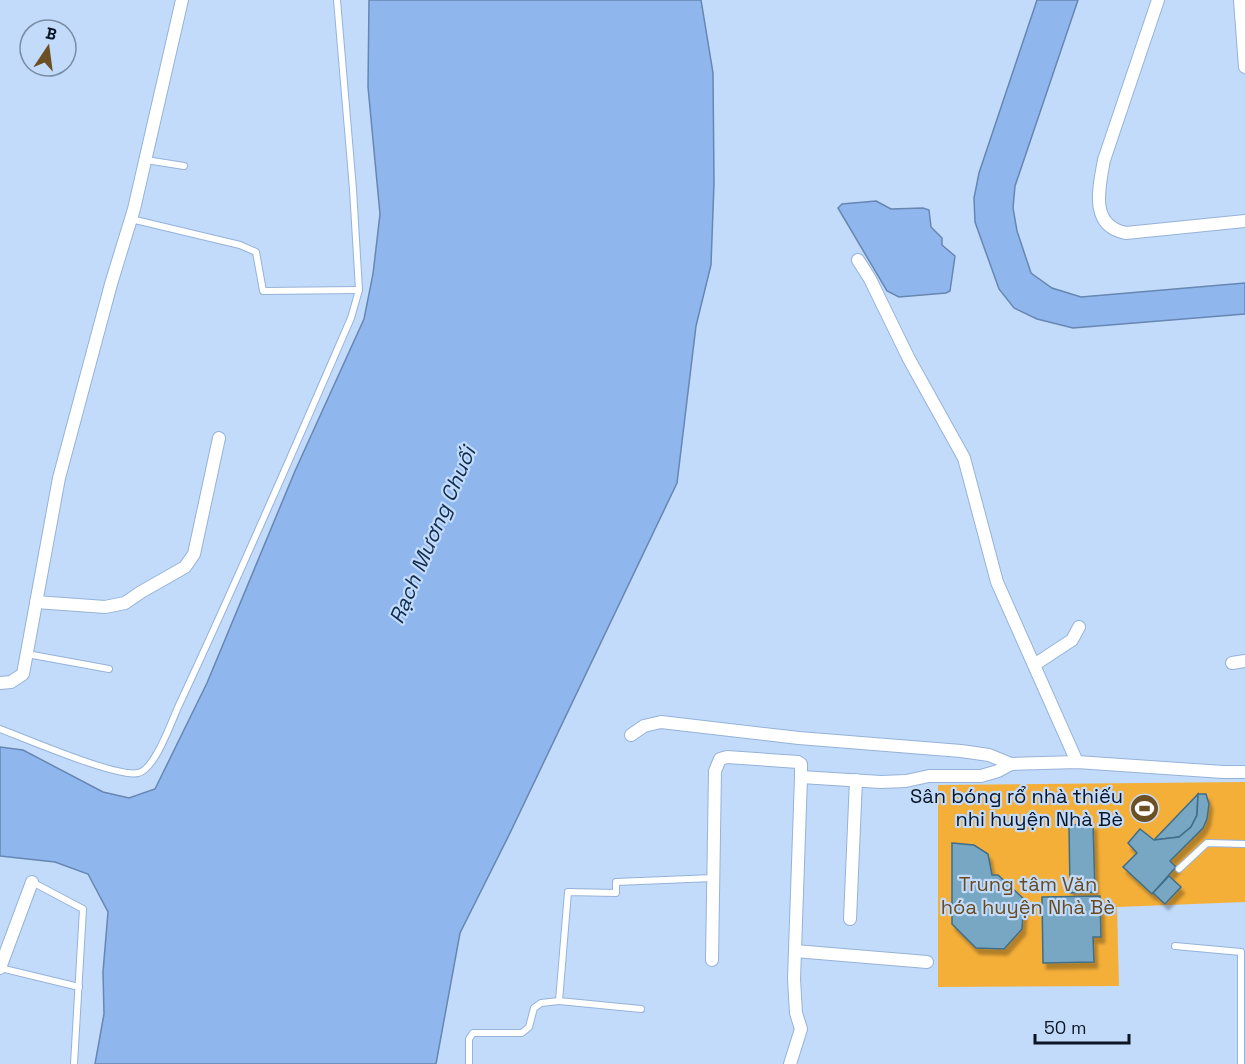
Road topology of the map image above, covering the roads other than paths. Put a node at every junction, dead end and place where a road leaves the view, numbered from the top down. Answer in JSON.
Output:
{"nodes":[{"id":1,"x":182,"y":0,"type":"edge"},
{"id":2,"x":337,"y":0,"type":"edge"},
{"id":3,"x":1158,"y":0,"type":"edge"},
{"id":4,"x":1240,"y":0,"type":"edge"},
{"id":5,"x":1245,"y":67,"type":"edge"},
{"id":6,"x":145,"y":160,"type":"junction"},
{"id":7,"x":184,"y":166,"type":"dead end"},
{"id":8,"x":131,"y":219,"type":"junction"},
{"id":9,"x":1245,"y":221,"type":"edge"},
{"id":10,"x":858,"y":260,"type":"dead end"},
{"id":11,"x":359,"y":290,"type":"junction"},
{"id":12,"x":219,"y":438,"type":"dead end"},
{"id":13,"x":36,"y":602,"type":"junction"},
{"id":14,"x":1079,"y":627,"type":"dead end"},
{"id":15,"x":27,"y":653,"type":"junction"},
{"id":16,"x":1245,"y":661,"type":"edge"},
{"id":17,"x":1232,"y":663,"type":"dead end"},
{"id":18,"x":1034,"y":665,"type":"junction"},
{"id":19,"x":109,"y":669,"type":"dead end"},
{"id":20,"x":0,"y":683,"type":"edge"},
{"id":21,"x":0,"y":729,"type":"edge"},
{"id":22,"x":632,"y":735,"type":"dead end"},
{"id":23,"x":1077,"y":762,"type":"junction"},
{"id":24,"x":1011,"y":764,"type":"junction"},
{"id":25,"x":1245,"y":772,"type":"edge"},
{"id":26,"x":801,"y":777,"type":"junction"},
{"id":27,"x":856,"y":780,"type":"junction"},
{"id":28,"x":1245,"y":844,"type":"edge"},
{"id":29,"x":1179,"y":869,"type":"dead end"},
{"id":30,"x":714,"y":878,"type":"junction"},
{"id":31,"x":32,"y":882,"type":"joint"},
{"id":32,"x":850,"y":920,"type":"dead end"},
{"id":33,"x":1175,"y":946,"type":"dead end"},
{"id":34,"x":795,"y":951,"type":"junction"},
{"id":35,"x":712,"y":960,"type":"dead end"},
{"id":36,"x":927,"y":962,"type":"dead end"},
{"id":37,"x":0,"y":968,"type":"edge"},
{"id":38,"x":79,"y":987,"type":"junction"},
{"id":39,"x":559,"y":1001,"type":"junction"},
{"id":40,"x":641,"y":1009,"type":"dead end"},
{"id":41,"x":74,"y":1064,"type":"edge"},
{"id":42,"x":469,"y":1064,"type":"edge"},
{"id":43,"x":790,"y":1064,"type":"edge"},
{"id":44,"x":1241,"y":1064,"type":"edge"}],
"edges":[{"from":1,"to":6,"type":"street"},
{"from":2,"to":11,"type":"lane"},
{"from":3,"to":9,"type":"street"},
{"from":4,"to":5,"type":"street"},
{"from":6,"to":7,"type":"lane"},
{"from":6,"to":8,"type":"street"},
{"from":8,"to":11,"type":"lane"},
{"from":8,"to":13,"type":"street"},
{"from":10,"to":18,"type":"street"},
{"from":11,"to":21,"type":"lane"},
{"from":12,"to":13,"type":"street"},
{"from":13,"to":15,"type":"street"},
{"from":14,"to":18,"type":"street"},
{"from":15,"to":19,"type":"lane"},
{"from":15,"to":20,"type":"street"},
{"from":16,"to":17,"type":"street"},
{"from":18,"to":23,"type":"street"},
{"from":22,"to":24,"type":"street"},
{"from":23,"to":24,"type":"street"},
{"from":23,"to":25,"type":"street"},
{"from":24,"to":27,"type":"street"},
{"from":26,"to":27,"type":"street"},
{"from":26,"to":30,"type":"street"},
{"from":26,"to":34,"type":"street"},
{"from":27,"to":32,"type":"street"},
{"from":28,"to":29,"type":"lane"},
{"from":30,"to":35,"type":"street"},
{"from":30,"to":39,"type":"lane"},
{"from":31,"to":37,"type":"street"},
{"from":31,"to":38,"type":"lane"},
{"from":33,"to":44,"type":"lane"},
{"from":34,"to":36,"type":"street"},
{"from":34,"to":43,"type":"street"},
{"from":37,"to":38,"type":"lane"},
{"from":38,"to":41,"type":"lane"},
{"from":39,"to":40,"type":"lane"},
{"from":39,"to":42,"type":"lane"}]}
